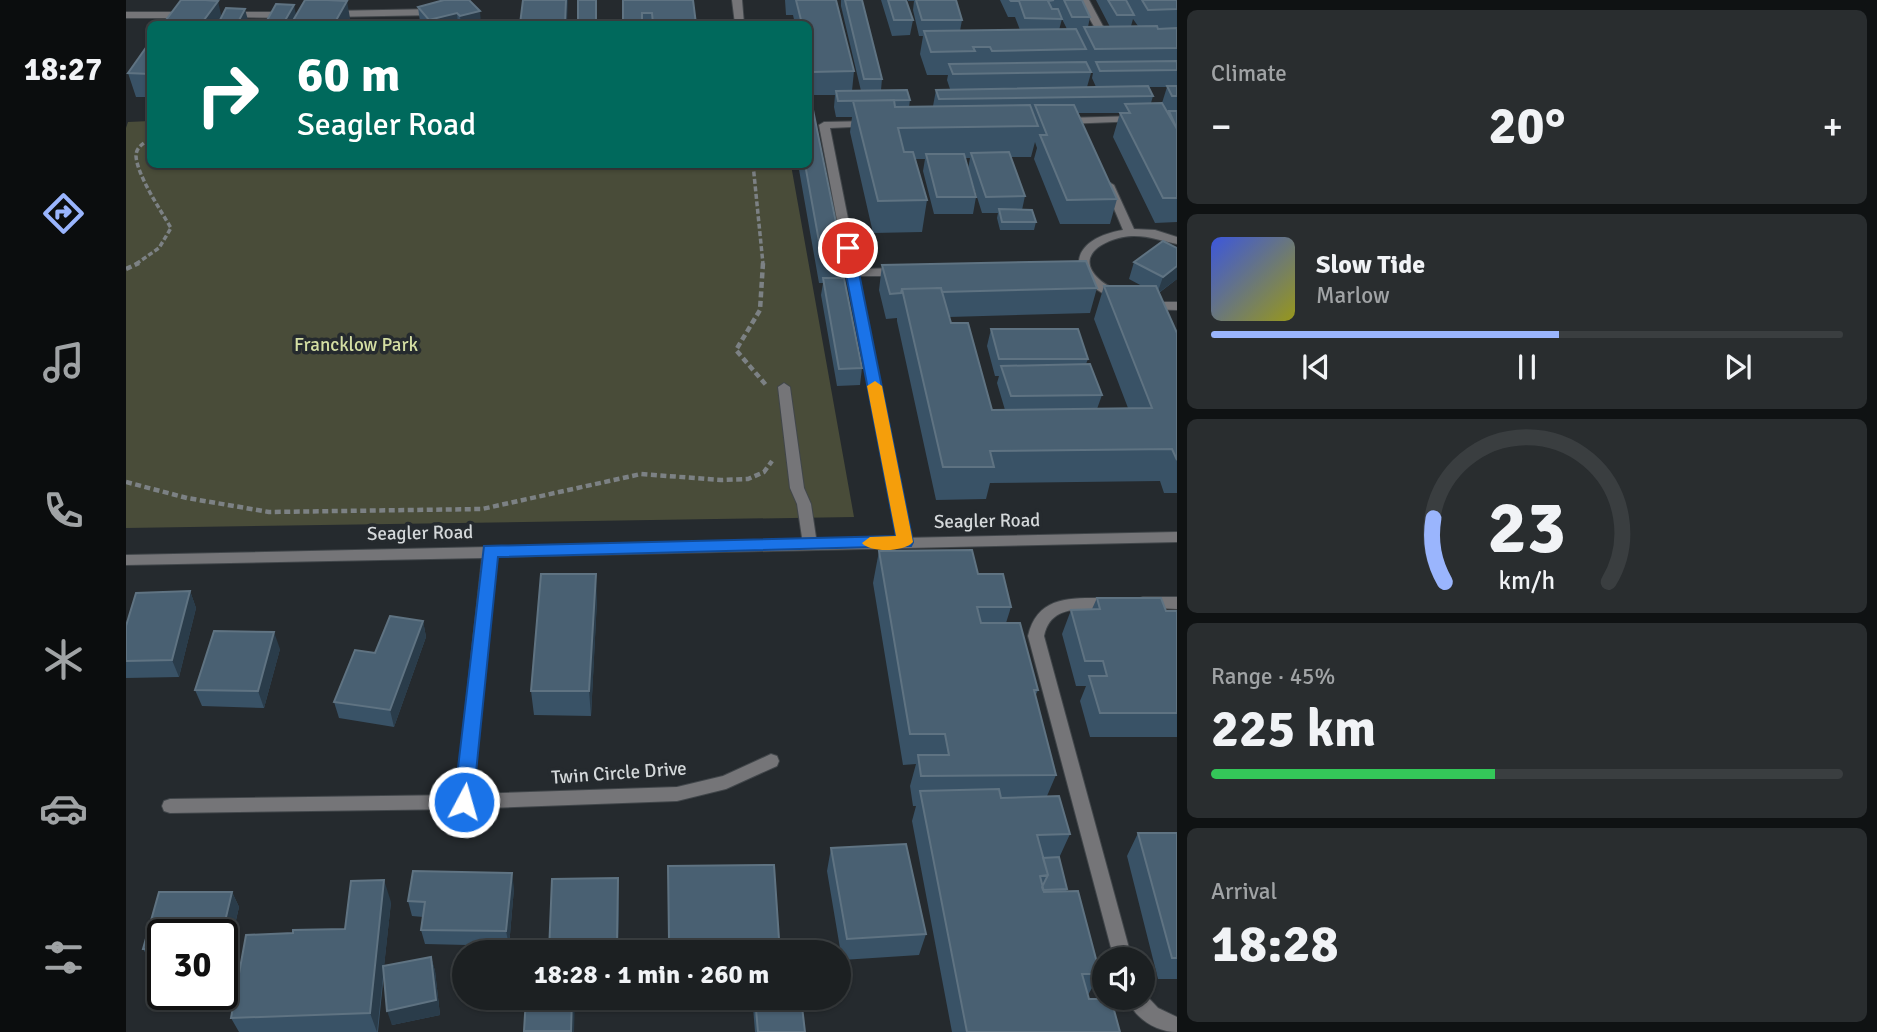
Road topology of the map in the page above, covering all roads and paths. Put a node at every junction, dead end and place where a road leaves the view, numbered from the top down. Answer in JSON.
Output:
{"nodes":[{"id":1,"x":453,"y":0,"type":"edge"},
{"id":2,"x":737,"y":0,"type":"edge"},
{"id":3,"x":1084,"y":0,"type":"edge"},
{"id":4,"x":305,"y":14,"type":"edge"},
{"id":5,"x":318,"y":14,"type":"edge"},
{"id":6,"x":126,"y":15,"type":"edge"},
{"id":7,"x":195,"y":15,"type":"edge"},
{"id":8,"x":223,"y":15,"type":"edge"},
{"id":9,"x":740,"y":21,"type":"edge"},
{"id":10,"x":1099,"y":28,"type":"edge"},
{"id":11,"x":1149,"y":119,"type":"edge"},
{"id":12,"x":1080,"y":120,"type":"junction"},
{"id":13,"x":1053,"y":121,"type":"edge"},
{"id":14,"x":878,"y":124,"type":"edge"},
{"id":15,"x":1085,"y":133,"type":"edge"},
{"id":16,"x":147,"y":141,"type":"edge"},
{"id":17,"x":753,"y":168,"type":"edge"},
{"id":18,"x":1102,"y":170,"type":"edge"},
{"id":19,"x":1129,"y":231,"type":"junction"},
{"id":20,"x":1177,"y":241,"type":"edge"},
{"id":21,"x":126,"y":269,"type":"edge"},
{"id":22,"x":1086,"y":269,"type":"junction"},
{"id":23,"x":1073,"y":270,"type":"edge"},
{"id":24,"x":908,"y":272,"type":"edge"},
{"id":25,"x":853,"y":273,"type":"junction"},
{"id":26,"x":1177,"y":306,"type":"edge"},
{"id":27,"x":784,"y":387,"type":"dead end"},
{"id":28,"x":768,"y":388,"type":"dead end"},
{"id":29,"x":777,"y":454,"type":"dead end"},
{"id":30,"x":126,"y":482,"type":"edge"},
{"id":31,"x":1177,"y":537,"type":"edge"},
{"id":32,"x":905,"y":542,"type":"junction"},
{"id":33,"x":810,"y":544,"type":"junction"},
{"id":34,"x":490,"y":551,"type":"junction"},
{"id":35,"x":126,"y":560,"type":"edge"},
{"id":36,"x":1177,"y":603,"type":"edge"},
{"id":37,"x":771,"y":761,"type":"dead end"},
{"id":38,"x":464,"y":802,"type":"junction"},
{"id":39,"x":170,"y":806,"type":"dead end"},
{"id":40,"x":1120,"y":947,"type":"edge"},
{"id":41,"x":1147,"y":1010,"type":"edge"},
{"id":42,"x":1177,"y":1027,"type":"edge"}],
"edges":[{"from":1,"to":5,"type":"street"},
{"from":2,"to":9,"type":"street"},
{"from":3,"to":10,"type":"street"},
{"from":4,"to":8,"type":"street"},
{"from":6,"to":7,"type":"street"},
{"from":11,"to":12,"type":"street"},
{"from":12,"to":13,"type":"street"},
{"from":12,"to":15,"type":"street"},
{"from":14,"to":25,"type":"street"},
{"from":16,"to":21,"type":"path"},
{"from":17,"to":28,"type":"path"},
{"from":18,"to":19,"type":"street"},
{"from":19,"to":20,"type":"street"},
{"from":19,"to":22,"type":"street"},
{"from":22,"to":23,"type":"street"},
{"from":22,"to":26,"type":"street"},
{"from":24,"to":25,"type":"street"},
{"from":25,"to":32,"type":"street"},
{"from":27,"to":33,"type":"street"},
{"from":29,"to":30,"type":"path"},
{"from":31,"to":32,"type":"street","name":"Seagler Road"},
{"from":32,"to":33,"type":"street","name":"Seagler Road"},
{"from":33,"to":34,"type":"street","name":"Seagler Road"},
{"from":34,"to":35,"type":"street","name":"Seagler Road"},
{"from":34,"to":38,"type":"street"},
{"from":36,"to":40,"type":"street"},
{"from":37,"to":38,"type":"street","name":"Twin Circle Drive"},
{"from":38,"to":39,"type":"street","name":"Twin Circle Drive"},
{"from":41,"to":42,"type":"street"}]}
